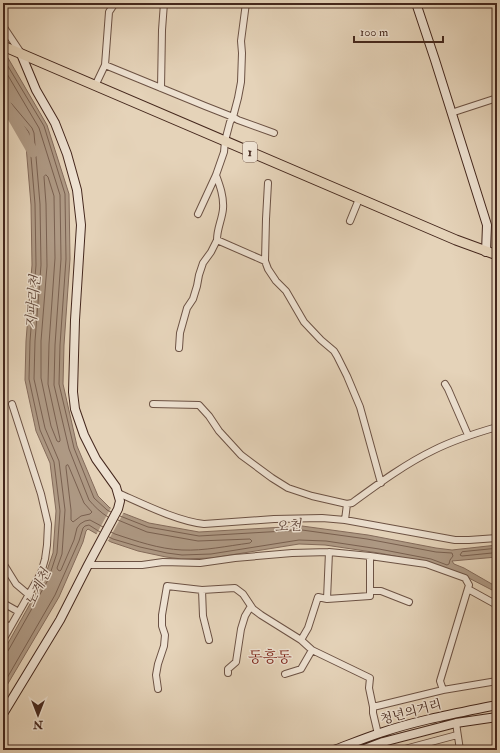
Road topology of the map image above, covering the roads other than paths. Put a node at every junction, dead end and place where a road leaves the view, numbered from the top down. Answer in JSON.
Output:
{"nodes":[{"id":1,"x":115,"y":3,"type":"edge"},
{"id":2,"x":164,"y":3,"type":"edge"},
{"id":3,"x":246,"y":3,"type":"edge"},
{"id":4,"x":416,"y":3,"type":"edge"},
{"id":5,"x":3,"y":26,"type":"edge"},
{"id":6,"x":3,"y":46,"type":"edge"},
{"id":7,"x":21,"y":54,"type":"junction"},
{"id":8,"x":105,"y":65,"type":"junction"},
{"id":9,"x":95,"y":86,"type":"junction"},
{"id":10,"x":161,"y":88,"type":"junction"},
{"id":11,"x":497,"y":98,"type":"edge"},
{"id":12,"x":451,"y":113,"type":"junction"},
{"id":13,"x":233,"y":117,"type":"junction"},
{"id":14,"x":274,"y":133,"type":"dead end"},
{"id":15,"x":225,"y":141,"type":"junction"},
{"id":16,"x":216,"y":175,"type":"junction"},
{"id":17,"x":268,"y":183,"type":"dead end"},
{"id":18,"x":359,"y":199,"type":"junction"},
{"id":19,"x":198,"y":214,"type":"dead end"},
{"id":20,"x":350,"y":221,"type":"dead end"},
{"id":21,"x":217,"y":240,"type":"junction"},
{"id":22,"x":486,"y":252,"type":"junction"},
{"id":23,"x":497,"y":255,"type":"edge"},
{"id":24,"x":265,"y":261,"type":"junction"},
{"id":25,"x":179,"y":348,"type":"dead end"},
{"id":26,"x":445,"y":384,"type":"dead end"},
{"id":27,"x":12,"y":404,"type":"dead end"},
{"id":28,"x":153,"y":404,"type":"dead end"},
{"id":29,"x":497,"y":426,"type":"edge"},
{"id":30,"x":468,"y":435,"type":"junction"},
{"id":31,"x":381,"y":483,"type":"junction"},
{"id":32,"x":118,"y":493,"type":"junction"},
{"id":33,"x":347,"y":504,"type":"junction"},
{"id":34,"x":345,"y":520,"type":"junction"},
{"id":35,"x":497,"y":538,"type":"edge"},
{"id":36,"x":329,"y":552,"type":"junction"},
{"id":37,"x":370,"y":556,"type":"junction"},
{"id":38,"x":3,"y":563,"type":"edge"},
{"id":39,"x":88,"y":565,"type":"junction"},
{"id":40,"x":468,"y":589,"type":"junction"},
{"id":41,"x":202,"y":590,"type":"junction"},
{"id":42,"x":370,"y":591,"type":"junction"},
{"id":43,"x":29,"y":598,"type":"junction"},
{"id":44,"x":327,"y":599,"type":"junction"},
{"id":45,"x":409,"y":602,"type":"dead end"},
{"id":46,"x":3,"y":603,"type":"edge"},
{"id":47,"x":497,"y":605,"type":"edge"},
{"id":48,"x":251,"y":606,"type":"junction"},
{"id":49,"x":19,"y":612,"type":"junction"},
{"id":50,"x":3,"y":623,"type":"edge"},
{"id":51,"x":10,"y":627,"type":"junction"},
{"id":52,"x":3,"y":640,"type":"edge"},
{"id":53,"x":209,"y":640,"type":"dead end"},
{"id":54,"x":301,"y":640,"type":"junction"},
{"id":55,"x":312,"y":650,"type":"junction"},
{"id":56,"x":228,"y":673,"type":"dead end"},
{"id":57,"x":285,"y":674,"type":"dead end"},
{"id":58,"x":497,"y":681,"type":"edge"},
{"id":59,"x":158,"y":689,"type":"dead end"},
{"id":60,"x":443,"y":690,"type":"junction"},
{"id":61,"x":497,"y":705,"type":"edge"},
{"id":62,"x":373,"y":707,"type":"junction"},
{"id":63,"x":3,"y":714,"type":"edge"},
{"id":64,"x":497,"y":717,"type":"edge"},
{"id":65,"x":456,"y":724,"type":"junction"},
{"id":66,"x":378,"y":734,"type":"junction"},
{"id":67,"x":457,"y":736,"type":"junction"},
{"id":68,"x":334,"y":750,"type":"edge"},
{"id":69,"x":362,"y":750,"type":"edge"},
{"id":70,"x":401,"y":750,"type":"edge"},
{"id":71,"x":460,"y":750,"type":"edge"}],
"edges":[{"from":1,"to":8,"type":"street"},
{"from":2,"to":10,"type":"street"},
{"from":3,"to":13,"type":"street"},
{"from":4,"to":12,"type":"street"},
{"from":5,"to":7,"type":"street"},
{"from":6,"to":7,"type":"main road","number":"1"},
{"from":7,"to":9,"type":"main road","number":"1"},
{"from":7,"to":32,"type":"street"},
{"from":8,"to":9,"type":"street"},
{"from":8,"to":10,"type":"street"},
{"from":9,"to":15,"type":"main road","number":"1"},
{"from":10,"to":13,"type":"street"},
{"from":11,"to":12,"type":"street"},
{"from":12,"to":22,"type":"street"},
{"from":13,"to":14,"type":"street"},
{"from":13,"to":15,"type":"street"},
{"from":15,"to":16,"type":"street"},
{"from":15,"to":18,"type":"main road","number":"1"},
{"from":16,"to":19,"type":"street"},
{"from":16,"to":21,"type":"street"},
{"from":17,"to":24,"type":"street"},
{"from":18,"to":20,"type":"street"},
{"from":18,"to":22,"type":"main road","number":"1"},
{"from":21,"to":24,"type":"street"},
{"from":21,"to":25,"type":"street"},
{"from":22,"to":23,"type":"main road","number":"1"},
{"from":24,"to":31,"type":"street"},
{"from":26,"to":30,"type":"street"},
{"from":27,"to":43,"type":"street"},
{"from":28,"to":33,"type":"street"},
{"from":29,"to":30,"type":"street"},
{"from":30,"to":31,"type":"street"},
{"from":31,"to":33,"type":"street"},
{"from":32,"to":34,"type":"street"},
{"from":32,"to":39,"type":"street"},
{"from":33,"to":34,"type":"street"},
{"from":34,"to":35,"type":"street"},
{"from":36,"to":37,"type":"street"},
{"from":36,"to":39,"type":"street"},
{"from":36,"to":44,"type":"street"},
{"from":37,"to":40,"type":"street"},
{"from":37,"to":42,"type":"street"},
{"from":38,"to":43,"type":"street"},
{"from":39,"to":63,"type":"street"},
{"from":40,"to":47,"type":"street"},
{"from":40,"to":60,"type":"street"},
{"from":41,"to":48,"type":"street"},
{"from":41,"to":53,"type":"street"},
{"from":41,"to":59,"type":"street"},
{"from":42,"to":44,"type":"street"},
{"from":42,"to":45,"type":"street"},
{"from":43,"to":49,"type":"street"},
{"from":44,"to":54,"type":"street"},
{"from":46,"to":49,"type":"street"},
{"from":48,"to":54,"type":"street"},
{"from":48,"to":56,"type":"street"},
{"from":49,"to":51,"type":"street"},
{"from":50,"to":51,"type":"street"},
{"from":51,"to":52,"type":"street"},
{"from":54,"to":55,"type":"street"},
{"from":55,"to":57,"type":"street"},
{"from":55,"to":62,"type":"street"},
{"from":58,"to":60,"type":"street"},
{"from":60,"to":62,"type":"street"},
{"from":61,"to":66,"type":"street","name":"청년의거리"},
{"from":62,"to":66,"type":"street"},
{"from":64,"to":65,"type":"street","name":"청년의거리"},
{"from":65,"to":67,"type":"street"},
{"from":65,"to":69,"type":"street","name":"청년의거리"},
{"from":66,"to":68,"type":"street","name":"청년의거리"},
{"from":67,"to":70,"type":"street"},
{"from":67,"to":71,"type":"street"}]}
